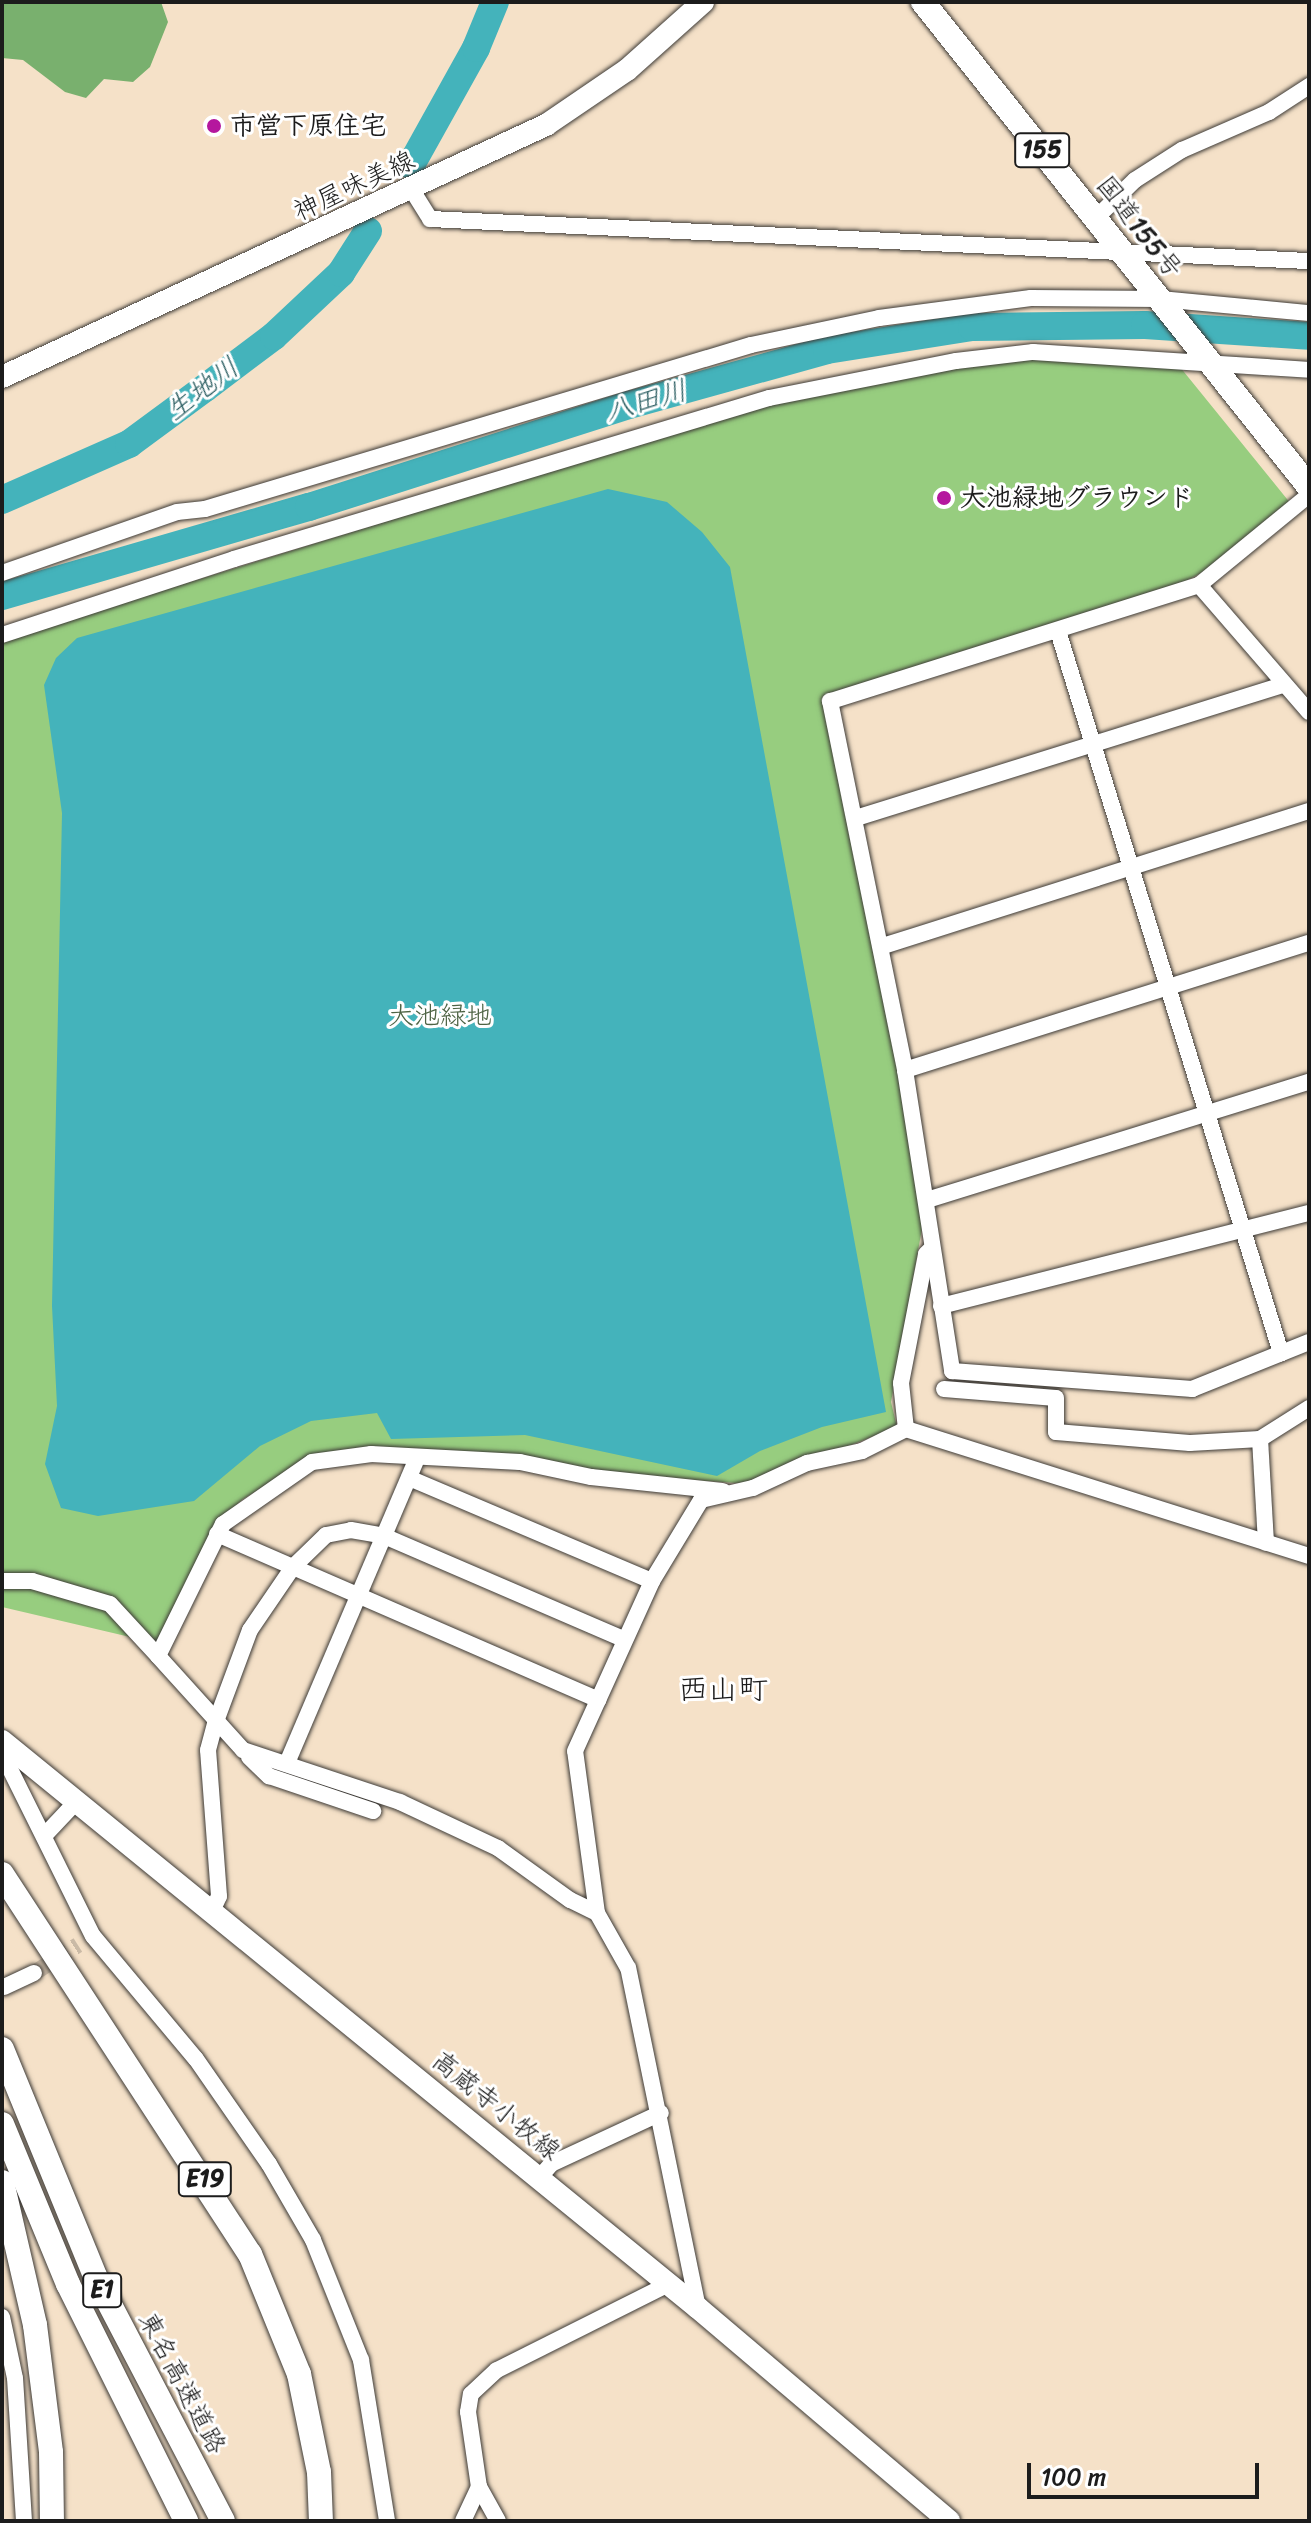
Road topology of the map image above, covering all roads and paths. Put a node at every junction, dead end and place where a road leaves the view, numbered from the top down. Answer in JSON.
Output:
{"nodes":[{"id":1,"x":703,"y":2,"type":"edge"},
{"id":2,"x":923,"y":2,"type":"edge"},
{"id":3,"x":1309,"y":86,"type":"edge"},
{"id":4,"x":412,"y":190,"type":"junction"},
{"id":5,"x":1096,"y":218,"type":"junction"},
{"id":6,"x":1126,"y":255,"type":"junction"},
{"id":7,"x":1309,"y":261,"type":"edge"},
{"id":8,"x":1160,"y":299,"type":"junction"},
{"id":9,"x":1309,"y":313,"type":"edge"},
{"id":10,"x":1215,"y":368,"type":"junction"},
{"id":11,"x":1309,"y":370,"type":"edge"},
{"id":12,"x":2,"y":377,"type":"edge"},
{"id":13,"x":1309,"y":487,"type":"edge"},
{"id":14,"x":1309,"y":495,"type":"edge"},
{"id":15,"x":2,"y":573,"type":"edge"},
{"id":16,"x":1199,"y":585,"type":"junction"},
{"id":17,"x":1058,"y":631,"type":"junction"},
{"id":18,"x":2,"y":635,"type":"edge"},
{"id":19,"x":1285,"y":684,"type":"junction"},
{"id":20,"x":1309,"y":712,"type":"edge"},
{"id":21,"x":1093,"y":745,"type":"junction"},
{"id":22,"x":1309,"y":811,"type":"edge"},
{"id":23,"x":856,"y":818,"type":"junction"},
{"id":24,"x":1131,"y":867,"type":"junction"},
{"id":25,"x":1309,"y":943,"type":"edge"},
{"id":26,"x":883,"y":946,"type":"junction"},
{"id":27,"x":1170,"y":988,"type":"junction"},
{"id":28,"x":905,"y":1070,"type":"junction"},
{"id":29,"x":1309,"y":1082,"type":"edge"},
{"id":30,"x":1207,"y":1113,"type":"junction"},
{"id":31,"x":927,"y":1200,"type":"junction"},
{"id":32,"x":1309,"y":1213,"type":"edge"},
{"id":33,"x":1244,"y":1230,"type":"junction"},
{"id":34,"x":933,"y":1246,"type":"junction"},
{"id":35,"x":941,"y":1306,"type":"junction"},
{"id":36,"x":1309,"y":1342,"type":"edge"},
{"id":37,"x":1281,"y":1353,"type":"junction"},
{"id":38,"x":944,"y":1389,"type":"dead end"},
{"id":39,"x":1309,"y":1408,"type":"edge"},
{"id":40,"x":906,"y":1429,"type":"junction"},
{"id":41,"x":1260,"y":1439,"type":"junction"},
{"id":42,"x":417,"y":1458,"type":"junction"},
{"id":43,"x":409,"y":1478,"type":"junction"},
{"id":44,"x":724,"y":1492,"type":"junction"},
{"id":45,"x":217,"y":1534,"type":"junction"},
{"id":46,"x":384,"y":1536,"type":"junction"},
{"id":47,"x":1266,"y":1543,"type":"junction"},
{"id":48,"x":1309,"y":1556,"type":"edge"},
{"id":49,"x":293,"y":1567,"type":"junction"},
{"id":50,"x":2,"y":1581,"type":"edge"},
{"id":51,"x":652,"y":1581,"type":"junction"},
{"id":52,"x":359,"y":1595,"type":"junction"},
{"id":53,"x":625,"y":1640,"type":"junction"},
{"id":54,"x":158,"y":1656,"type":"junction"},
{"id":55,"x":598,"y":1700,"type":"junction"},
{"id":56,"x":215,"y":1724,"type":"junction"},
{"id":57,"x":2,"y":1741,"type":"edge"},
{"id":58,"x":243,"y":1750,"type":"junction"},
{"id":59,"x":2,"y":1753,"type":"edge"},
{"id":60,"x":287,"y":1763,"type":"junction"},
{"id":61,"x":77,"y":1801,"type":"junction"},
{"id":62,"x":373,"y":1811,"type":"dead end"},
{"id":63,"x":44,"y":1836,"type":"junction"},
{"id":64,"x":2,"y":1874,"type":"edge"},
{"id":65,"x":213,"y":1909,"type":"junction"},
{"id":66,"x":597,"y":1913,"type":"junction"},
{"id":67,"x":34,"y":1973,"type":"tunnel mouth"},
{"id":68,"x":4,"y":1987,"type":"dead end"},
{"id":69,"x":2,"y":2049,"type":"edge"},
{"id":70,"x":661,"y":2113,"type":"junction"},
{"id":71,"x":2,"y":2124,"type":"edge"},
{"id":72,"x":539,"y":2178,"type":"junction"},
{"id":73,"x":2,"y":2182,"type":"edge"},
{"id":74,"x":669,"y":2284,"type":"junction"},
{"id":75,"x":698,"y":2308,"type":"junction"},
{"id":76,"x":2,"y":2317,"type":"edge"},
{"id":77,"x":479,"y":2487,"type":"junction"},
{"id":78,"x":24,"y":2521,"type":"edge"},
{"id":79,"x":52,"y":2521,"type":"edge"},
{"id":80,"x":186,"y":2521,"type":"edge"},
{"id":81,"x":223,"y":2521,"type":"edge"},
{"id":82,"x":321,"y":2521,"type":"edge"},
{"id":83,"x":387,"y":2521,"type":"edge"},
{"id":84,"x":463,"y":2521,"type":"edge"},
{"id":85,"x":498,"y":2521,"type":"edge"},
{"id":86,"x":949,"y":2521,"type":"edge"}],
"edges":[{"from":1,"to":4,"type":"main road","name":"神屋味美線"},
{"from":2,"to":5,"type":"highway","name":"国道155号","number":"155"},
{"from":3,"to":5,"type":"street"},
{"from":4,"to":6,"type":"street"},
{"from":4,"to":12,"type":"main road","name":"神屋味美線"},
{"from":5,"to":6,"type":"highway","name":"国道155号","number":"155"},
{"from":6,"to":7,"type":"street"},
{"from":6,"to":8,"type":"highway","name":"国道155号","number":"155"},
{"from":8,"to":9,"type":"street"},
{"from":8,"to":10,"type":"highway","name":"国道155号","number":"155"},
{"from":8,"to":15,"type":"street"},
{"from":10,"to":11,"type":"street"},
{"from":10,"to":13,"type":"highway","name":"国道155号","number":"155"},
{"from":10,"to":18,"type":"street"},
{"from":14,"to":16,"type":"street"},
{"from":16,"to":17,"type":"street"},
{"from":16,"to":19,"type":"street"},
{"from":17,"to":21,"type":"street"},
{"from":17,"to":23,"type":"street"},
{"from":19,"to":20,"type":"street"},
{"from":19,"to":21,"type":"street"},
{"from":21,"to":23,"type":"street"},
{"from":21,"to":24,"type":"street"},
{"from":22,"to":24,"type":"street"},
{"from":23,"to":26,"type":"street"},
{"from":24,"to":26,"type":"street"},
{"from":24,"to":27,"type":"street"},
{"from":25,"to":27,"type":"street"},
{"from":26,"to":28,"type":"street"},
{"from":27,"to":28,"type":"street"},
{"from":27,"to":30,"type":"street"},
{"from":28,"to":31,"type":"street"},
{"from":29,"to":30,"type":"street"},
{"from":30,"to":31,"type":"street"},
{"from":30,"to":33,"type":"street"},
{"from":31,"to":34,"type":"street"},
{"from":32,"to":33,"type":"street"},
{"from":33,"to":35,"type":"street"},
{"from":33,"to":37,"type":"street"},
{"from":34,"to":35,"type":"street"},
{"from":34,"to":40,"type":"street"},
{"from":35,"to":37,"type":"street"},
{"from":36,"to":37,"type":"street"},
{"from":38,"to":41,"type":"street"},
{"from":39,"to":41,"type":"street"},
{"from":40,"to":44,"type":"street"},
{"from":40,"to":47,"type":"street"},
{"from":41,"to":47,"type":"street"},
{"from":42,"to":43,"type":"street"},
{"from":42,"to":44,"type":"street"},
{"from":42,"to":45,"type":"street"},
{"from":43,"to":46,"type":"street"},
{"from":43,"to":51,"type":"street"},
{"from":44,"to":51,"type":"street"},
{"from":45,"to":49,"type":"street"},
{"from":45,"to":54,"type":"street"},
{"from":46,"to":49,"type":"street"},
{"from":46,"to":52,"type":"street"},
{"from":46,"to":53,"type":"street"},
{"from":47,"to":48,"type":"street"},
{"from":49,"to":52,"type":"street"},
{"from":49,"to":56,"type":"street"},
{"from":50,"to":54,"type":"street"},
{"from":51,"to":53,"type":"street"},
{"from":52,"to":55,"type":"street"},
{"from":52,"to":60,"type":"street"},
{"from":53,"to":55,"type":"street"},
{"from":54,"to":56,"type":"street"},
{"from":55,"to":66,"type":"street"},
{"from":56,"to":58,"type":"street"},
{"from":56,"to":65,"type":"street"},
{"from":57,"to":61,"type":"main road","name":"高蔵寺小牧線"},
{"from":58,"to":60,"type":"street"},
{"from":58,"to":62,"type":"street"},
{"from":59,"to":63,"type":"street"},
{"from":60,"to":66,"type":"street"},
{"from":61,"to":63,"type":"street"},
{"from":61,"to":65,"type":"main road","name":"高蔵寺小牧線"},
{"from":63,"to":83,"type":"street"},
{"from":64,"to":82,"type":"highway","number":"E19"},
{"from":65,"to":72,"type":"main road","name":"高蔵寺小牧線"},
{"from":66,"to":70,"type":"street"},
{"from":67,"to":68,"type":"street"},
{"from":69,"to":81,"type":"highway","name":"東名高速道路","number":"E1"},
{"from":70,"to":72,"type":"street"},
{"from":70,"to":75,"type":"street"},
{"from":71,"to":80,"type":"highway","number":"E1"},
{"from":72,"to":74,"type":"main road","name":"高蔵寺小牧線"},
{"from":73,"to":79,"type":"highway"},
{"from":74,"to":75,"type":"main road","name":"高蔵寺小牧線"},
{"from":74,"to":77,"type":"street"},
{"from":75,"to":86,"type":"main road","name":"高蔵寺小牧線"},
{"from":76,"to":78,"type":"street"},
{"from":77,"to":84,"type":"street"},
{"from":77,"to":85,"type":"street"}]}
